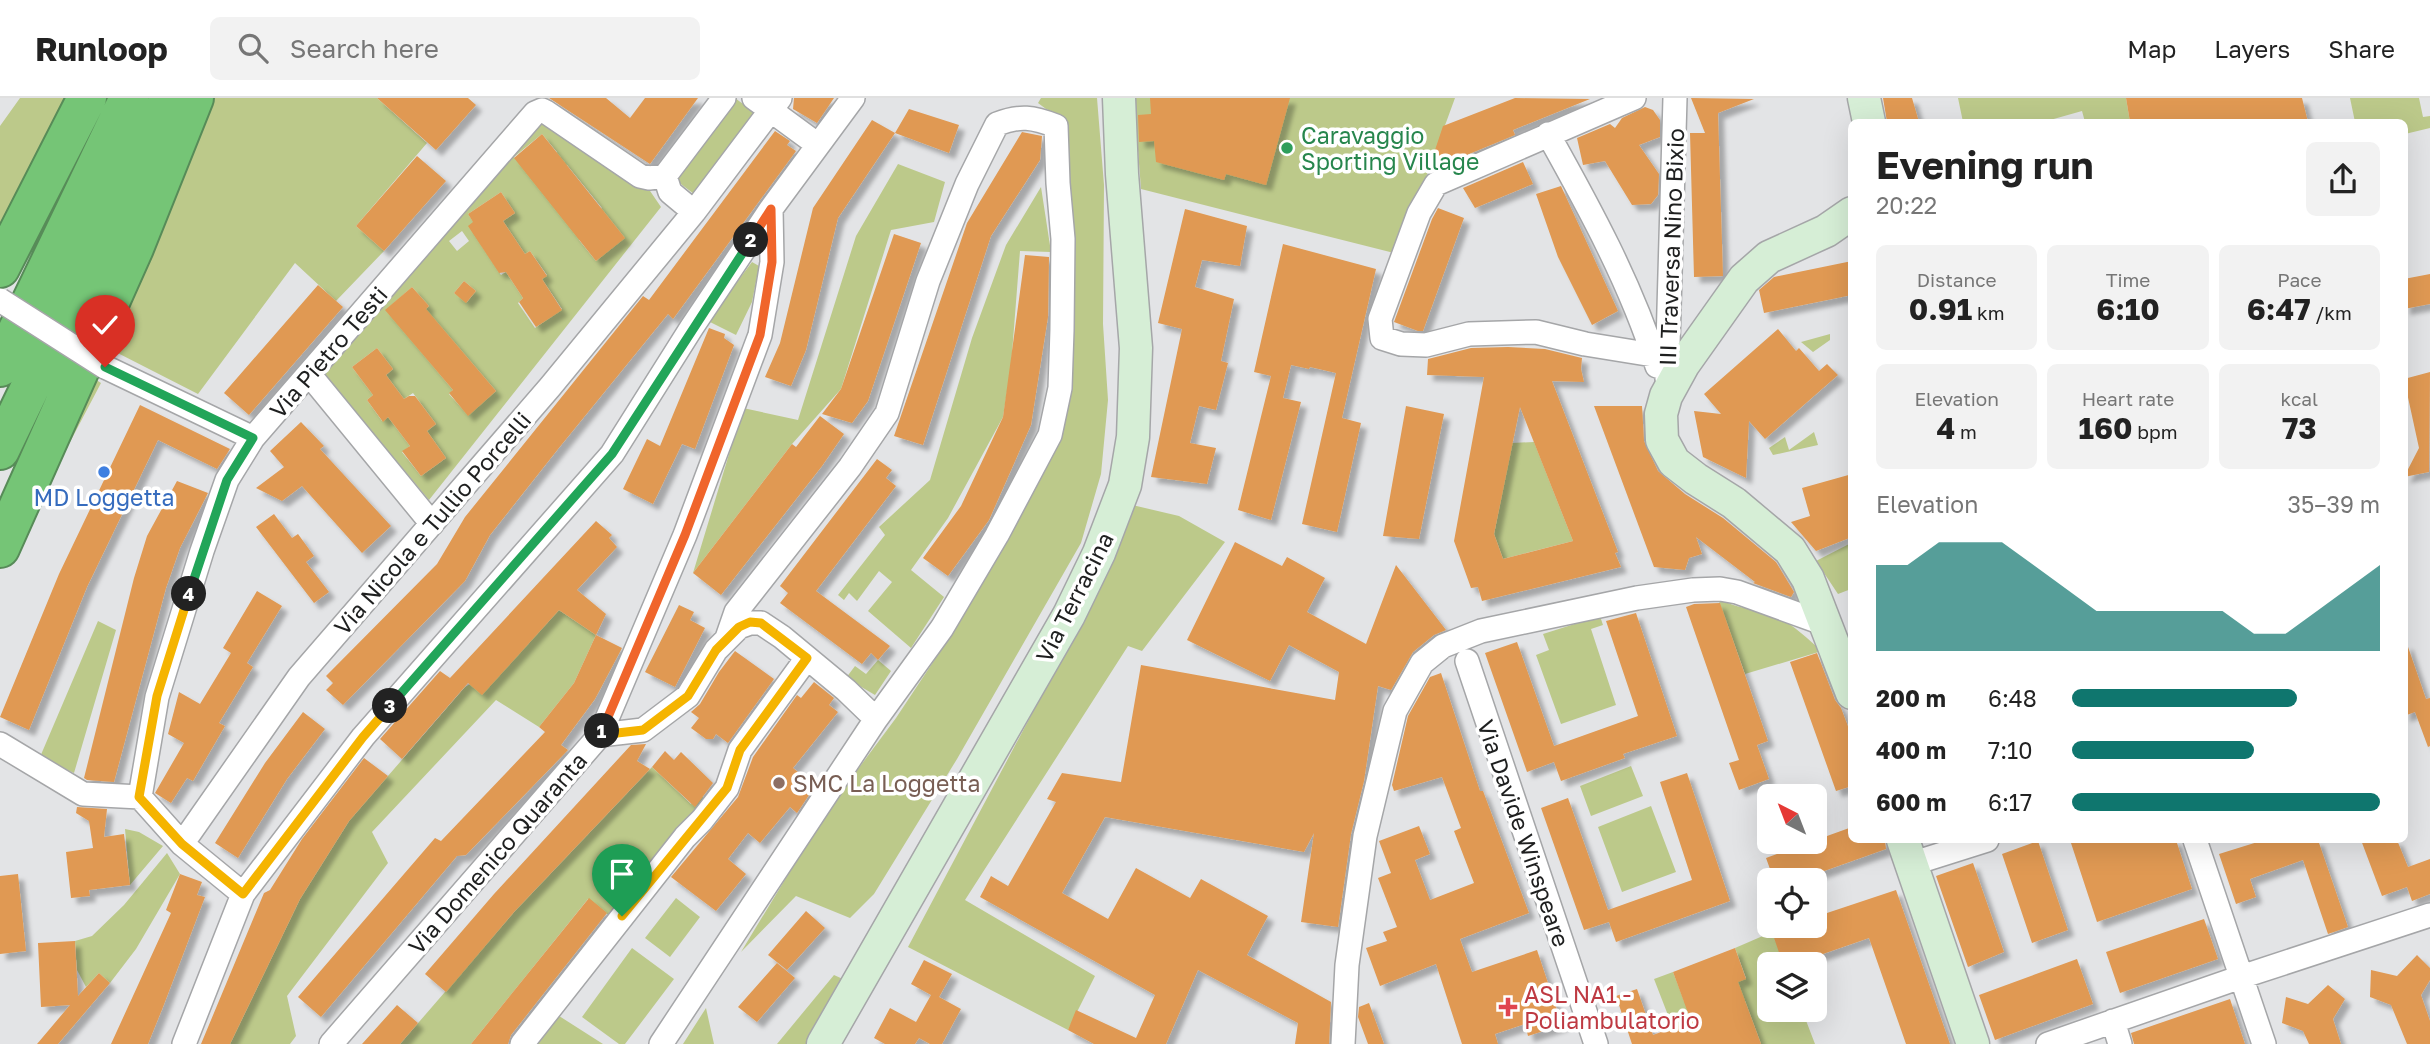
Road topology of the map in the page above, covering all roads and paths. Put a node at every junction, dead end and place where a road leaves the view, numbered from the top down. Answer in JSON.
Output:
{"nodes":[{"id":1,"x":88,"y":98,"type":"edge"},
{"id":2,"x":129,"y":98,"type":"edge"},
{"id":3,"x":170,"y":98,"type":"edge"},
{"id":4,"x":194,"y":98,"type":"edge"},
{"id":5,"x":724,"y":98,"type":"edge"},
{"id":6,"x":853,"y":98,"type":"edge"},
{"id":7,"x":1119,"y":98,"type":"edge"},
{"id":8,"x":1634,"y":98,"type":"edge"},
{"id":9,"x":1675,"y":98,"type":"edge"},
{"id":10,"x":1864,"y":98,"type":"edge"},
{"id":11,"x":768,"y":102,"type":"edge"},
{"id":12,"x":1868,"y":119,"type":"edge"},
{"id":13,"x":1548,"y":134,"type":"junction"},
{"id":14,"x":818,"y":145,"type":"junction"},
{"id":15,"x":665,"y":176,"type":"junction"},
{"id":16,"x":771,"y":209,"type":"junction"},
{"id":17,"x":694,"y":212,"type":"junction"},
{"id":18,"x":1848,"y":216,"type":"edge"},
{"id":19,"x":0,"y":268,"type":"edge"},
{"id":20,"x":0,"y":300,"type":"edge"},
{"id":21,"x":1653,"y":355,"type":"junction"},
{"id":22,"x":0,"y":367,"type":"edge"},
{"id":23,"x":309,"y":374,"type":"junction"},
{"id":24,"x":1666,"y":396,"type":"junction"},
{"id":25,"x":253,"y":438,"type":"junction"},
{"id":26,"x":0,"y":450,"type":"edge"},
{"id":27,"x":432,"y":524,"type":"junction"},
{"id":28,"x":0,"y":548,"type":"edge"},
{"id":29,"x":1825,"y":624,"type":"junction"},
{"id":30,"x":727,"y":638,"type":"junction"},
{"id":31,"x":807,"y":658,"type":"junction"},
{"id":32,"x":1467,"y":661,"type":"dead end"},
{"id":33,"x":1848,"y":677,"type":"edge"},
{"id":34,"x":876,"y":719,"type":"junction"},
{"id":35,"x":600,"y":735,"type":"junction"},
{"id":36,"x":0,"y":744,"type":"edge"},
{"id":37,"x":139,"y":797,"type":"junction"},
{"id":38,"x":1967,"y":843,"type":"edge"},
{"id":39,"x":2196,"y":843,"type":"edge"},
{"id":40,"x":182,"y":844,"type":"junction"},
{"id":41,"x":1907,"y":852,"type":"edge"},
{"id":42,"x":243,"y":894,"type":"junction"},
{"id":43,"x":2430,"y":915,"type":"edge"},
{"id":44,"x":2241,"y":977,"type":"junction"},
{"id":45,"x":2113,"y":1021,"type":"junction"},
{"id":46,"x":184,"y":1044,"type":"edge"},
{"id":47,"x":331,"y":1044,"type":"edge"},
{"id":48,"x":522,"y":1044,"type":"edge"},
{"id":49,"x":661,"y":1044,"type":"edge"},
{"id":50,"x":823,"y":1044,"type":"edge"},
{"id":51,"x":1343,"y":1044,"type":"edge"},
{"id":52,"x":1596,"y":1044,"type":"edge"},
{"id":53,"x":1973,"y":1044,"type":"edge"},
{"id":54,"x":2048,"y":1044,"type":"edge"},
{"id":55,"x":2120,"y":1044,"type":"edge"},
{"id":56,"x":2264,"y":1044,"type":"edge"}],
"edges":[{"from":1,"to":19,"type":"highway"},
{"from":2,"to":22,"type":"highway"},
{"from":3,"to":26,"type":"highway"},
{"from":4,"to":28,"type":"highway"},
{"from":5,"to":15,"type":"street"},
{"from":6,"to":14,"type":"street"},
{"from":7,"to":50,"type":"main road","name":"Via Terracina"},
{"from":8,"to":13,"type":"street"},
{"from":9,"to":24,"type":"street","name":"III Traversa Nino Bixio"},
{"from":10,"to":12,"type":"main road"},
{"from":11,"to":14,"type":"street","name":"Via Nicola e Tullio Porcelli"},
{"from":11,"to":17,"type":"street","name":"Via Nicola e Tullio Porcelli"},
{"from":13,"to":21,"type":"street"},
{"from":13,"to":21,"type":"street"},
{"from":14,"to":16,"type":"street"},
{"from":15,"to":17,"type":"street"},
{"from":15,"to":23,"type":"street","name":"Via Pietro Testi"},
{"from":16,"to":35,"type":"street","name":"Via Domenico Quaranta"},
{"from":16,"to":42,"type":"street"},
{"from":17,"to":27,"type":"street","name":"Via Nicola e Tullio Porcelli"},
{"from":18,"to":24,"type":"main road"},
{"from":20,"to":25,"type":"street","bridge":true},
{"from":21,"to":24,"type":"street"},
{"from":23,"to":25,"type":"street","name":"Via Pietro Testi"},
{"from":23,"to":27,"type":"street"},
{"from":24,"to":29,"type":"main road"},
{"from":25,"to":37,"type":"street","name":"Via Pietro Testi"},
{"from":27,"to":40,"type":"street","name":"Via Nicola e Tullio Porcelli"},
{"from":29,"to":33,"type":"main road"},
{"from":29,"to":51,"type":"street"},
{"from":30,"to":31,"type":"street"},
{"from":30,"to":34,"type":"street"},
{"from":30,"to":35,"type":"street"},
{"from":31,"to":34,"type":"street"},
{"from":31,"to":48,"type":"street"},
{"from":32,"to":52,"type":"street","name":"Via Davide Winspeare"},
{"from":34,"to":49,"type":"street"},
{"from":35,"to":47,"type":"street","name":"Via Domenico Quaranta"},
{"from":36,"to":37,"type":"street"},
{"from":37,"to":40,"type":"street"},
{"from":38,"to":41,"type":"street"},
{"from":39,"to":44,"type":"street"},
{"from":40,"to":42,"type":"street"},
{"from":41,"to":53,"type":"main road"},
{"from":42,"to":46,"type":"street"},
{"from":43,"to":44,"type":"street"},
{"from":44,"to":45,"type":"street"},
{"from":44,"to":56,"type":"street"},
{"from":45,"to":54,"type":"street"},
{"from":45,"to":55,"type":"street"}]}
